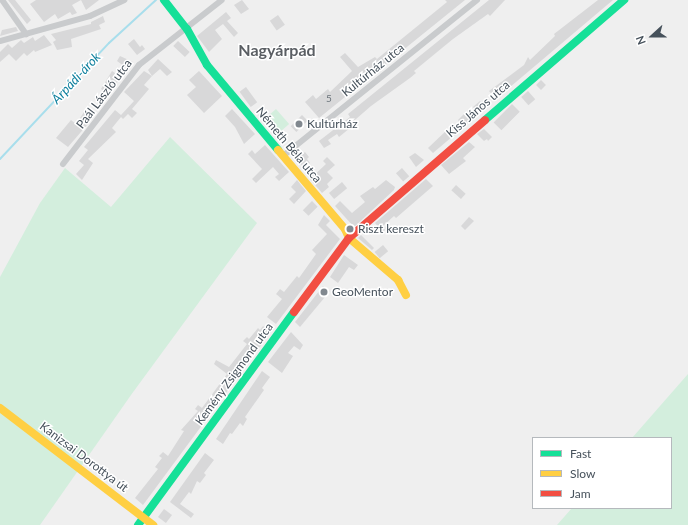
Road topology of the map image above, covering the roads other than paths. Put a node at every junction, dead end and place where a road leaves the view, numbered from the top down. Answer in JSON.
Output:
{"nodes":[{"id":1,"x":2,"y":0,"type":"edge"},
{"id":2,"x":125,"y":0,"type":"edge"},
{"id":3,"x":164,"y":0,"type":"edge"},
{"id":4,"x":222,"y":0,"type":"edge"},
{"id":5,"x":477,"y":0,"type":"edge"},
{"id":6,"x":624,"y":0,"type":"edge"},
{"id":7,"x":187,"y":29,"type":"junction"},
{"id":8,"x":26,"y":34,"type":"junction"},
{"id":9,"x":0,"y":41,"type":"edge"},
{"id":10,"x":283,"y":156,"type":"junction"},
{"id":11,"x":63,"y":164,"type":"dead end"},
{"id":12,"x":349,"y":238,"type":"junction"},
{"id":13,"x":406,"y":295,"type":"dead end"},
{"id":14,"x":0,"y":408,"type":"edge"},
{"id":15,"x":144,"y":517,"type":"junction"},
{"id":16,"x":138,"y":525,"type":"edge"},
{"id":17,"x":153,"y":525,"type":"edge"}],
"edges":[{"from":1,"to":8,"type":"street"},
{"from":2,"to":8,"type":"street"},
{"from":3,"to":7,"type":"street","name":"Németh Béla utca"},
{"from":4,"to":7,"type":"street","name":"Paál László utca"},
{"from":5,"to":10,"type":"street","name":"Kultúrház utca"},
{"from":6,"to":12,"type":"street","name":"Kiss János utca"},
{"from":7,"to":10,"type":"street","name":"Németh Béla utca"},
{"from":7,"to":11,"type":"street","name":"Paál László utca"},
{"from":8,"to":9,"type":"street"},
{"from":10,"to":12,"type":"street","name":"Németh Béla utca"},
{"from":12,"to":13,"type":"street","name":"Németh Béla utca"},
{"from":12,"to":15,"type":"street","name":"Kemény Zsigmond utca"},
{"from":14,"to":15,"type":"street","name":"Kanizsai Dorottya út"},
{"from":15,"to":16,"type":"street","name":"Kemény Zsigmond utca"},
{"from":15,"to":17,"type":"street","name":"Kanizsai Dorottya út"}]}
